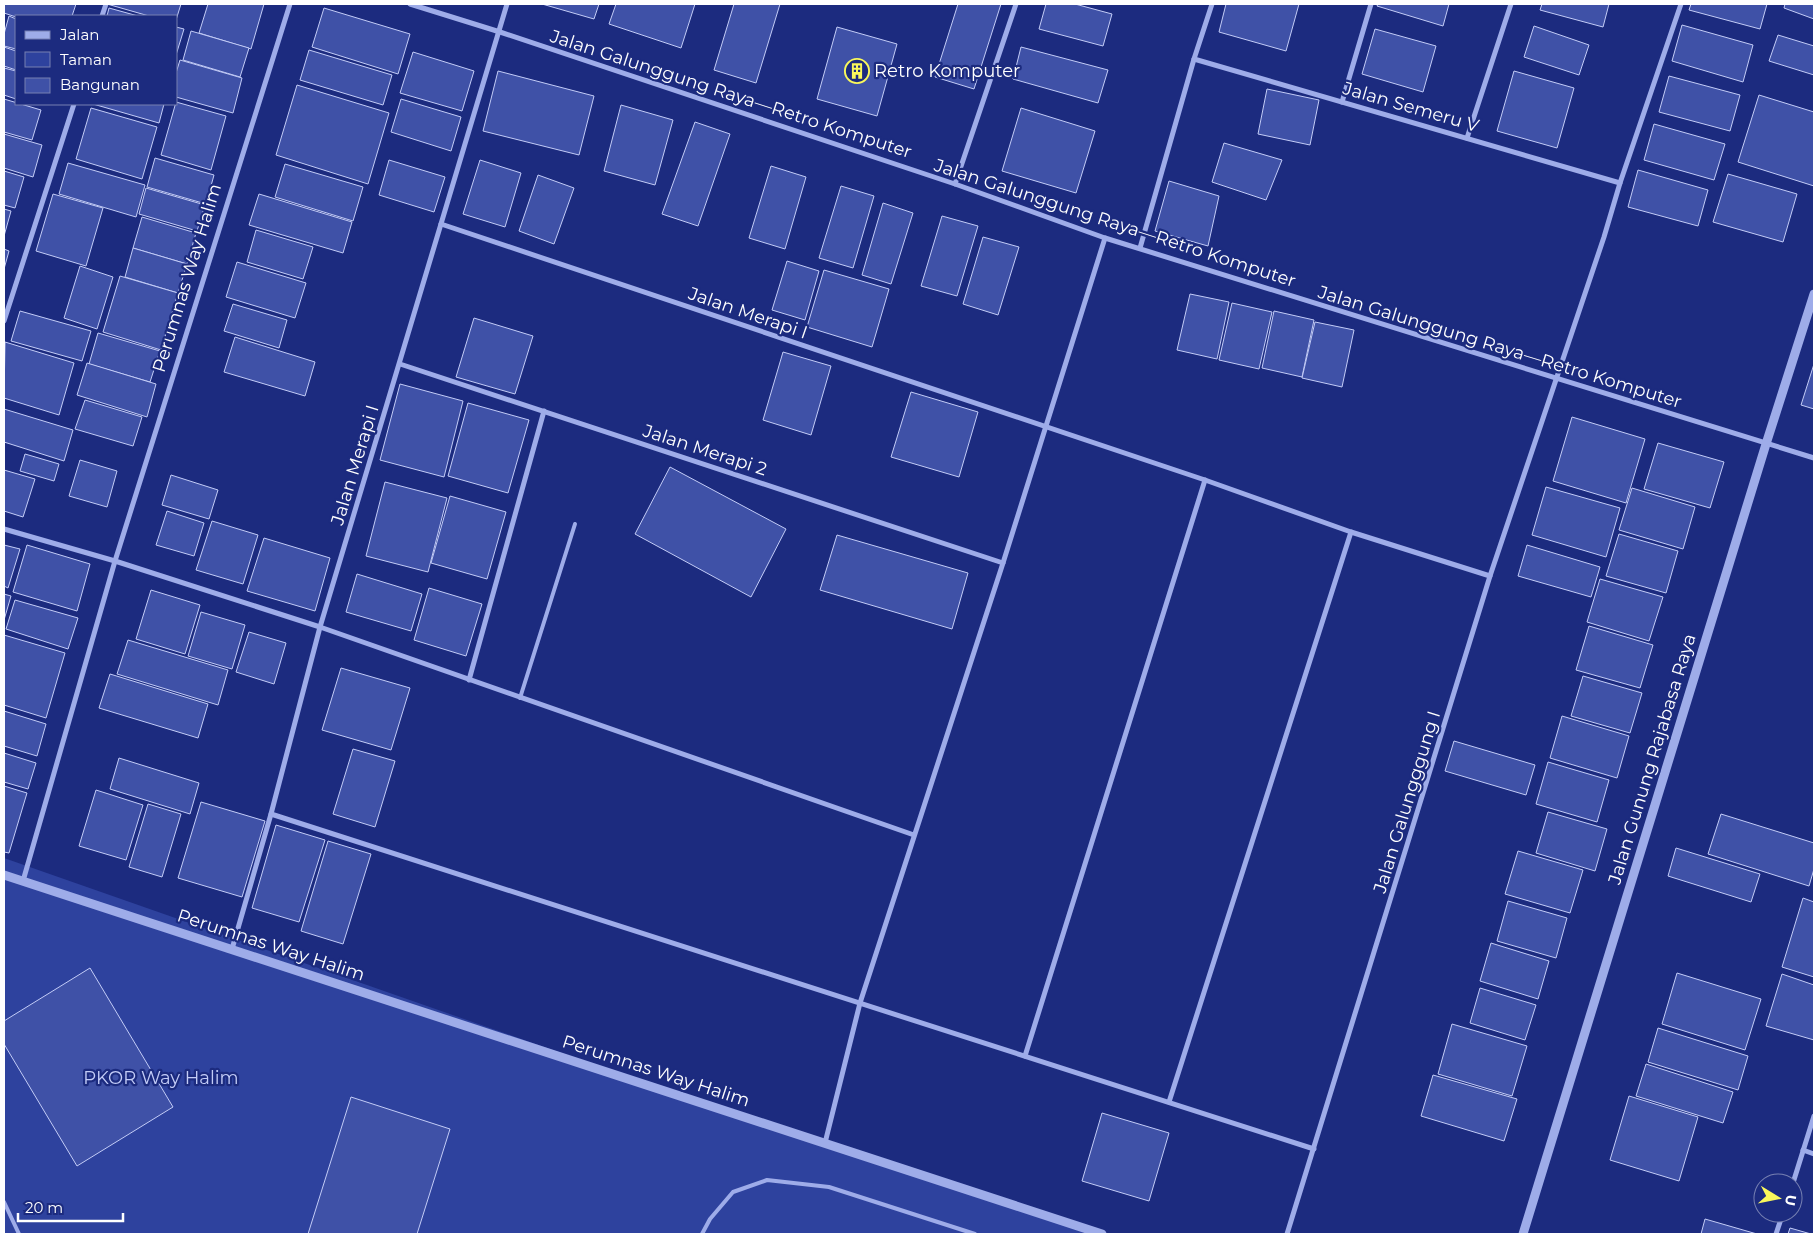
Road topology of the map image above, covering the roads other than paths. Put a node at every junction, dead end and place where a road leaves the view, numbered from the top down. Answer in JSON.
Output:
{"nodes":[{"id":1,"x":290,"y":4,"type":"edge"},
{"id":2,"x":410,"y":4,"type":"edge"},
{"id":3,"x":507,"y":4,"type":"edge"},
{"id":4,"x":1016,"y":4,"type":"edge"},
{"id":5,"x":1212,"y":4,"type":"edge"},
{"id":6,"x":1371,"y":4,"type":"edge"},
{"id":7,"x":1511,"y":4,"type":"edge"},
{"id":8,"x":1680,"y":4,"type":"edge"},
{"id":9,"x":500,"y":32,"type":"junction"},
{"id":10,"x":1194,"y":59,"type":"junction"},
{"id":11,"x":1342,"y":102,"type":"junction"},
{"id":12,"x":74,"y":105,"type":"edge"},
{"id":13,"x":1467,"y":138,"type":"junction"},
{"id":14,"x":1620,"y":183,"type":"junction"},
{"id":15,"x":955,"y":184,"type":"junction"},
{"id":16,"x":441,"y":224,"type":"junction"},
{"id":17,"x":1105,"y":238,"type":"junction"},
{"id":18,"x":1140,"y":248,"type":"junction"},
{"id":19,"x":1814,"y":294,"type":"edge"},
{"id":20,"x":4,"y":321,"type":"edge"},
{"id":21,"x":400,"y":364,"type":"junction"},
{"id":22,"x":1556,"y":379,"type":"junction"},
{"id":23,"x":544,"y":411,"type":"junction"},
{"id":24,"x":1046,"y":427,"type":"junction"},
{"id":25,"x":1766,"y":444,"type":"junction"},
{"id":26,"x":1814,"y":458,"type":"edge"},
{"id":27,"x":1205,"y":480,"type":"junction"},
{"id":28,"x":575,"y":524,"type":"dead end"},
{"id":29,"x":4,"y":528,"type":"edge"},
{"id":30,"x":1351,"y":532,"type":"junction"},
{"id":31,"x":115,"y":561,"type":"junction"},
{"id":32,"x":1003,"y":563,"type":"junction"},
{"id":33,"x":1490,"y":576,"type":"junction"},
{"id":34,"x":320,"y":627,"type":"junction"},
{"id":35,"x":469,"y":680,"type":"junction"},
{"id":36,"x":520,"y":698,"type":"junction"},
{"id":37,"x":271,"y":814,"type":"junction"},
{"id":38,"x":914,"y":835,"type":"junction"},
{"id":39,"x":4,"y":875,"type":"edge"},
{"id":40,"x":23,"y":881,"type":"junction"},
{"id":41,"x":232,"y":949,"type":"junction"},
{"id":42,"x":860,"y":1003,"type":"junction"},
{"id":43,"x":1025,"y":1056,"type":"junction"},
{"id":44,"x":1169,"y":1102,"type":"junction"},
{"id":45,"x":1814,"y":1116,"type":"edge"},
{"id":46,"x":825,"y":1143,"type":"junction"},
{"id":47,"x":1314,"y":1149,"type":"junction"},
{"id":48,"x":1803,"y":1150,"type":"junction"},
{"id":49,"x":1814,"y":1154,"type":"edge"},
{"id":50,"x":1796,"y":1173,"type":"edge"},
{"id":51,"x":4,"y":1202,"type":"edge"},
{"id":52,"x":19,"y":1234,"type":"edge"},
{"id":53,"x":702,"y":1234,"type":"edge"},
{"id":54,"x":975,"y":1234,"type":"edge"},
{"id":55,"x":1102,"y":1234,"type":"edge"},
{"id":56,"x":1287,"y":1234,"type":"edge"},
{"id":57,"x":1523,"y":1234,"type":"edge"}],
"edges":[{"from":1,"to":31,"type":"street","name":"Perumnas Way Halim"},
{"from":2,"to":9,"type":"street","name":"Jalan Galunggung Raya—Retro Komputer"},
{"from":3,"to":9,"type":"street","name":"Jalan Merapi I"},
{"from":4,"to":15,"type":"street"},
{"from":5,"to":10,"type":"street"},
{"from":6,"to":11,"type":"street"},
{"from":7,"to":13,"type":"street"},
{"from":8,"to":14,"type":"street","name":"Jalan Galungggung I"},
{"from":9,"to":15,"type":"street","name":"Jalan Galunggung Raya—Retro Komputer"},
{"from":9,"to":16,"type":"street","name":"Jalan Merapi I"},
{"from":10,"to":11,"type":"street","name":"Jalan Semeru V"},
{"from":10,"to":18,"type":"street"},
{"from":11,"to":13,"type":"street","name":"Jalan Semeru V"},
{"from":12,"to":20,"type":"street"},
{"from":13,"to":14,"type":"street","name":"Jalan Semeru V"},
{"from":14,"to":22,"type":"street","name":"Jalan Galungggung I"},
{"from":15,"to":17,"type":"street","name":"Jalan Galunggung Raya—Retro Komputer"},
{"from":16,"to":21,"type":"street","name":"Jalan Merapi I"},
{"from":16,"to":24,"type":"street","name":"Jalan Merapi I"},
{"from":17,"to":18,"type":"street","name":"Jalan Galunggung Raya—Retro Komputer"},
{"from":17,"to":24,"type":"street"},
{"from":18,"to":22,"type":"street","name":"Jalan Galunggung Raya—Retro Komputer"},
{"from":19,"to":25,"type":"street","name":"Jalan Gunung Rajabasa Raya"},
{"from":21,"to":23,"type":"street","name":"Jalan Merapi 2"},
{"from":21,"to":34,"type":"street","name":"Jalan Merapi I"},
{"from":22,"to":25,"type":"street","name":"Jalan Galunggung Raya—Retro Komputer"},
{"from":22,"to":33,"type":"street","name":"Jalan Galungggung I"},
{"from":23,"to":32,"type":"street","name":"Jalan Merapi 2"},
{"from":23,"to":35,"type":"street"},
{"from":24,"to":27,"type":"street","name":"Jalan Merapi I"},
{"from":24,"to":32,"type":"street"},
{"from":25,"to":26,"type":"street","name":"Jalan Galunggung Raya—Retro Komputer"},
{"from":25,"to":57,"type":"street","name":"Jalan Gunung Rajabasa Raya"},
{"from":27,"to":30,"type":"street","name":"Jalan Merapi I"},
{"from":27,"to":43,"type":"street"},
{"from":28,"to":36,"type":"lane"},
{"from":29,"to":31,"type":"street"},
{"from":30,"to":33,"type":"street","name":"Jalan Merapi I"},
{"from":30,"to":44,"type":"street"},
{"from":31,"to":34,"type":"street"},
{"from":31,"to":40,"type":"street","name":"Perumnas Way Halim"},
{"from":32,"to":38,"type":"street"},
{"from":33,"to":47,"type":"street","name":"Jalan Galungggung I"},
{"from":34,"to":35,"type":"street"},
{"from":34,"to":37,"type":"street","name":"Jalan Merapi I"},
{"from":35,"to":36,"type":"street"},
{"from":36,"to":38,"type":"street"},
{"from":37,"to":41,"type":"street","name":"Jalan Merapi I"},
{"from":37,"to":42,"type":"street"},
{"from":38,"to":42,"type":"street"},
{"from":39,"to":40,"type":"street"},
{"from":40,"to":41,"type":"street","name":"Perumnas Way Halim"},
{"from":41,"to":46,"type":"street","name":"Perumnas Way Halim"},
{"from":42,"to":43,"type":"street"},
{"from":42,"to":46,"type":"street"},
{"from":43,"to":44,"type":"street"},
{"from":44,"to":47,"type":"street"},
{"from":45,"to":48,"type":"street"},
{"from":46,"to":55,"type":"street","name":"Perumnas Way Halim"},
{"from":47,"to":56,"type":"street","name":"Jalan Galungggung I"},
{"from":48,"to":49,"type":"street"},
{"from":48,"to":50,"type":"street"},
{"from":51,"to":52,"type":"lane"},
{"from":53,"to":54,"type":"lane"}]}
